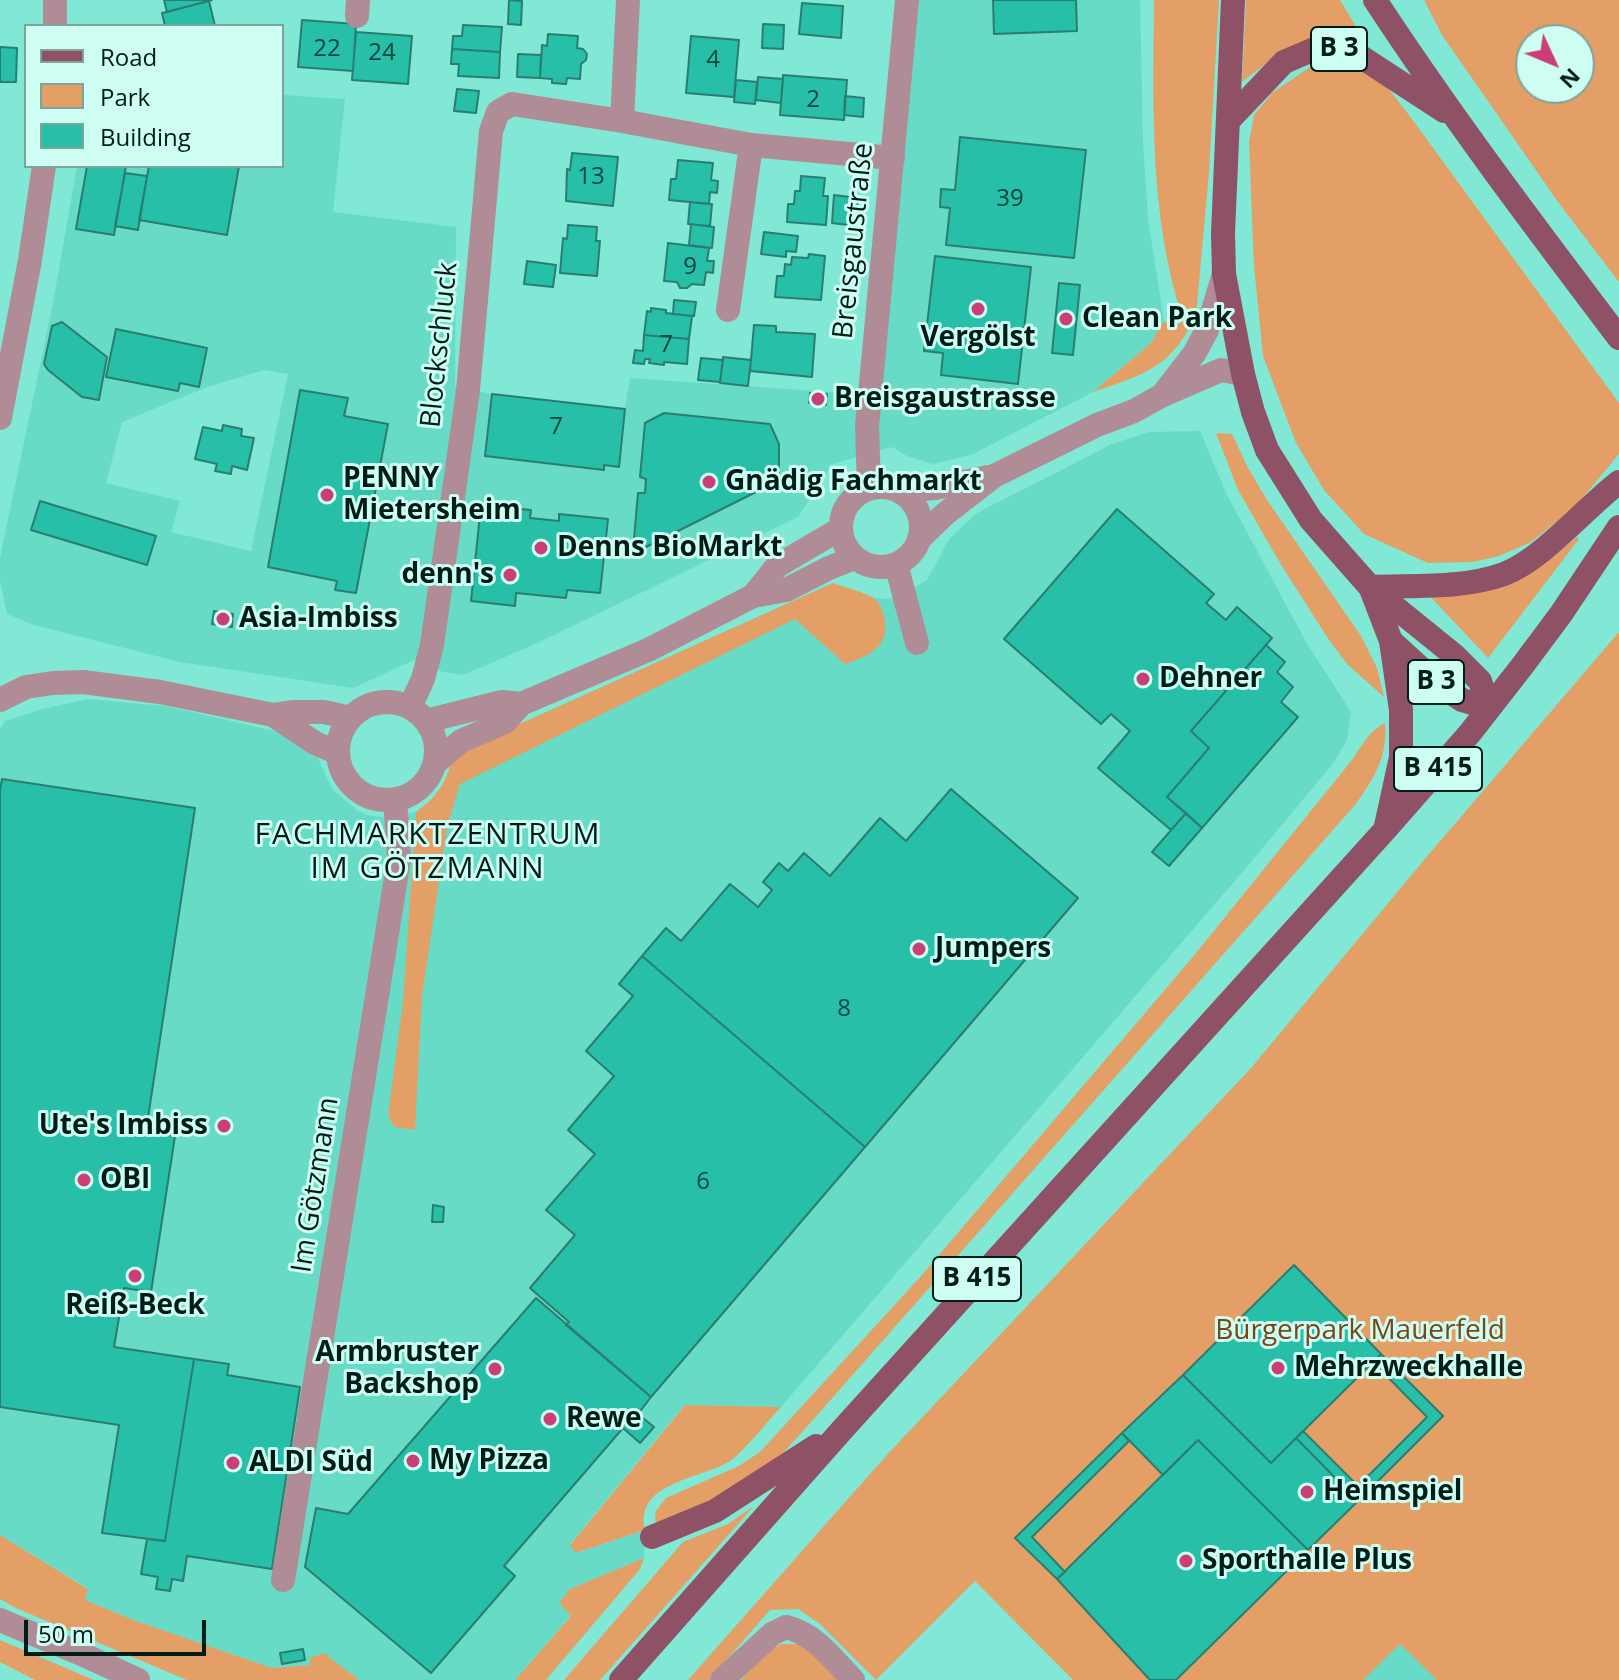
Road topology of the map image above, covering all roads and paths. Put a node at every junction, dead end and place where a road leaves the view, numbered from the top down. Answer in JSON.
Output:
{"nodes":[{"id":1,"x":55,"y":0,"type":"edge"},
{"id":2,"x":628,"y":0,"type":"edge"},
{"id":3,"x":907,"y":0,"type":"edge"},
{"id":4,"x":1233,"y":0,"type":"edge"},
{"id":5,"x":1375,"y":0,"type":"edge"},
{"id":6,"x":1396,"y":0,"type":"edge"},
{"id":7,"x":55,"y":24,"type":"edge"},
{"id":8,"x":1422,"y":72,"type":"junction"},
{"id":9,"x":1456,"y":119,"type":"junction"},
{"id":10,"x":622,"y":121,"type":"junction"},
{"id":11,"x":1228,"y":121,"type":"junction"},
{"id":12,"x":751,"y":145,"type":"junction"},
{"id":13,"x":893,"y":158,"type":"junction"},
{"id":14,"x":44,"y":168,"type":"edge"},
{"id":15,"x":1224,"y":274,"type":"junction"},
{"id":16,"x":728,"y":310,"type":"dead end"},
{"id":17,"x":1614,"y":331,"type":"edge"},
{"id":18,"x":5,"y":372,"type":"edge"},
{"id":19,"x":1243,"y":374,"type":"junction"},
{"id":20,"x":1161,"y":396,"type":"junction"},
{"id":21,"x":1134,"y":411,"type":"junction"},
{"id":22,"x":0,"y":418,"type":"edge"},
{"id":23,"x":994,"y":476,"type":"junction"},
{"id":24,"x":1619,"y":482,"type":"edge"},
{"id":25,"x":869,"y":488,"type":"junction"},
{"id":26,"x":900,"y":491,"type":"junction"},
{"id":27,"x":1619,"y":527,"type":"edge"},
{"id":28,"x":840,"y":529,"type":"junction"},
{"id":29,"x":919,"y":539,"type":"junction"},
{"id":30,"x":854,"y":558,"type":"junction"},
{"id":31,"x":896,"y":564,"type":"junction"},
{"id":32,"x":1370,"y":587,"type":"junction"},
{"id":33,"x":753,"y":596,"type":"junction"},
{"id":34,"x":1391,"y":641,"type":"junction"},
{"id":35,"x":917,"y":643,"type":"dead end"},
{"id":36,"x":0,"y":700,"type":"edge"},
{"id":37,"x":521,"y":704,"type":"junction"},
{"id":38,"x":1489,"y":708,"type":"junction"},
{"id":39,"x":418,"y":714,"type":"junction"},
{"id":40,"x":273,"y":715,"type":"junction"},
{"id":41,"x":351,"y":718,"type":"junction"},
{"id":42,"x":338,"y":753,"type":"junction"},
{"id":43,"x":435,"y":763,"type":"junction"},
{"id":44,"x":395,"y":799,"type":"junction"},
{"id":45,"x":1385,"y":830,"type":"junction"},
{"id":46,"x":842,"y":1430,"type":"junction"},
{"id":47,"x":652,"y":1537,"type":"dead end"},
{"id":48,"x":283,"y":1580,"type":"dead end"},
{"id":49,"x":0,"y":1620,"type":"edge"},
{"id":50,"x":138,"y":1680,"type":"edge"},
{"id":51,"x":621,"y":1680,"type":"edge"},
{"id":52,"x":722,"y":1680,"type":"edge"},
{"id":53,"x":853,"y":1680,"type":"edge"}],
"edges":[{"from":1,"to":7,"type":"street"},
{"from":2,"to":10,"type":"street"},
{"from":3,"to":13,"type":"street","name":"Breisgaustraße"},
{"from":4,"to":11,"type":"main road","number":"B 3"},
{"from":5,"to":8,"type":"main road","number":"B 3"},
{"from":6,"to":8,"type":"main road","number":"B 3"},
{"from":8,"to":9,"type":"main road","number":"B 3"},
{"from":9,"to":11,"type":"main road","number":"B 3"},
{"from":9,"to":17,"type":"main road","number":"B 3"},
{"from":10,"to":12,"type":"street","name":"Blockschluck"},
{"from":10,"to":39,"type":"street","name":"Blockschluck"},
{"from":11,"to":15,"type":"main road","number":"B 3"},
{"from":12,"to":13,"type":"street","name":"Blockschluck"},
{"from":12,"to":16,"type":"street"},
{"from":13,"to":25,"type":"street","name":"Breisgaustraße"},
{"from":14,"to":18,"type":"street"},
{"from":15,"to":19,"type":"main road","number":"B 3"},
{"from":15,"to":20,"type":"street","number":"B 3"},
{"from":18,"to":22,"type":"street"},
{"from":19,"to":20,"type":"street"},
{"from":19,"to":21,"type":"street"},
{"from":19,"to":32,"type":"main road","number":"B 3"},
{"from":20,"to":21,"type":"street","number":"B 3"},
{"from":21,"to":23,"type":"street"},
{"from":23,"to":26,"type":"street"},
{"from":23,"to":29,"type":"street"},
{"from":24,"to":32,"type":"main road"},
{"from":25,"to":26,"type":"street"},
{"from":25,"to":28,"type":"street"},
{"from":26,"to":29,"type":"street"},
{"from":27,"to":38,"type":"main road","number":"B 415"},
{"from":28,"to":30,"type":"street"},
{"from":28,"to":33,"type":"street"},
{"from":29,"to":31,"type":"street"},
{"from":30,"to":31,"type":"street"},
{"from":30,"to":33,"type":"street"},
{"from":31,"to":35,"type":"street"},
{"from":32,"to":34,"type":"main road","number":"B 3"},
{"from":32,"to":38,"type":"main road","number":"B 3"},
{"from":33,"to":37,"type":"street"},
{"from":34,"to":38,"type":"main road","number":"B 3"},
{"from":34,"to":45,"type":"main road","number":"B 3"},
{"from":36,"to":40,"type":"street"},
{"from":37,"to":39,"type":"street"},
{"from":37,"to":43,"type":"street"},
{"from":38,"to":45,"type":"main road","number":"B 415"},
{"from":39,"to":41,"type":"street"},
{"from":39,"to":43,"type":"street"},
{"from":40,"to":41,"type":"street"},
{"from":40,"to":42,"type":"street"},
{"from":41,"to":42,"type":"street"},
{"from":42,"to":44,"type":"street"},
{"from":43,"to":44,"type":"street"},
{"from":44,"to":48,"type":"street","name":"Im Götzmann"},
{"from":45,"to":46,"type":"main road","number":"B 415"},
{"from":46,"to":47,"type":"main road"},
{"from":46,"to":51,"type":"main road","number":"B 415"},
{"from":49,"to":50,"type":"street"},
{"from":52,"to":53,"type":"street"}]}
